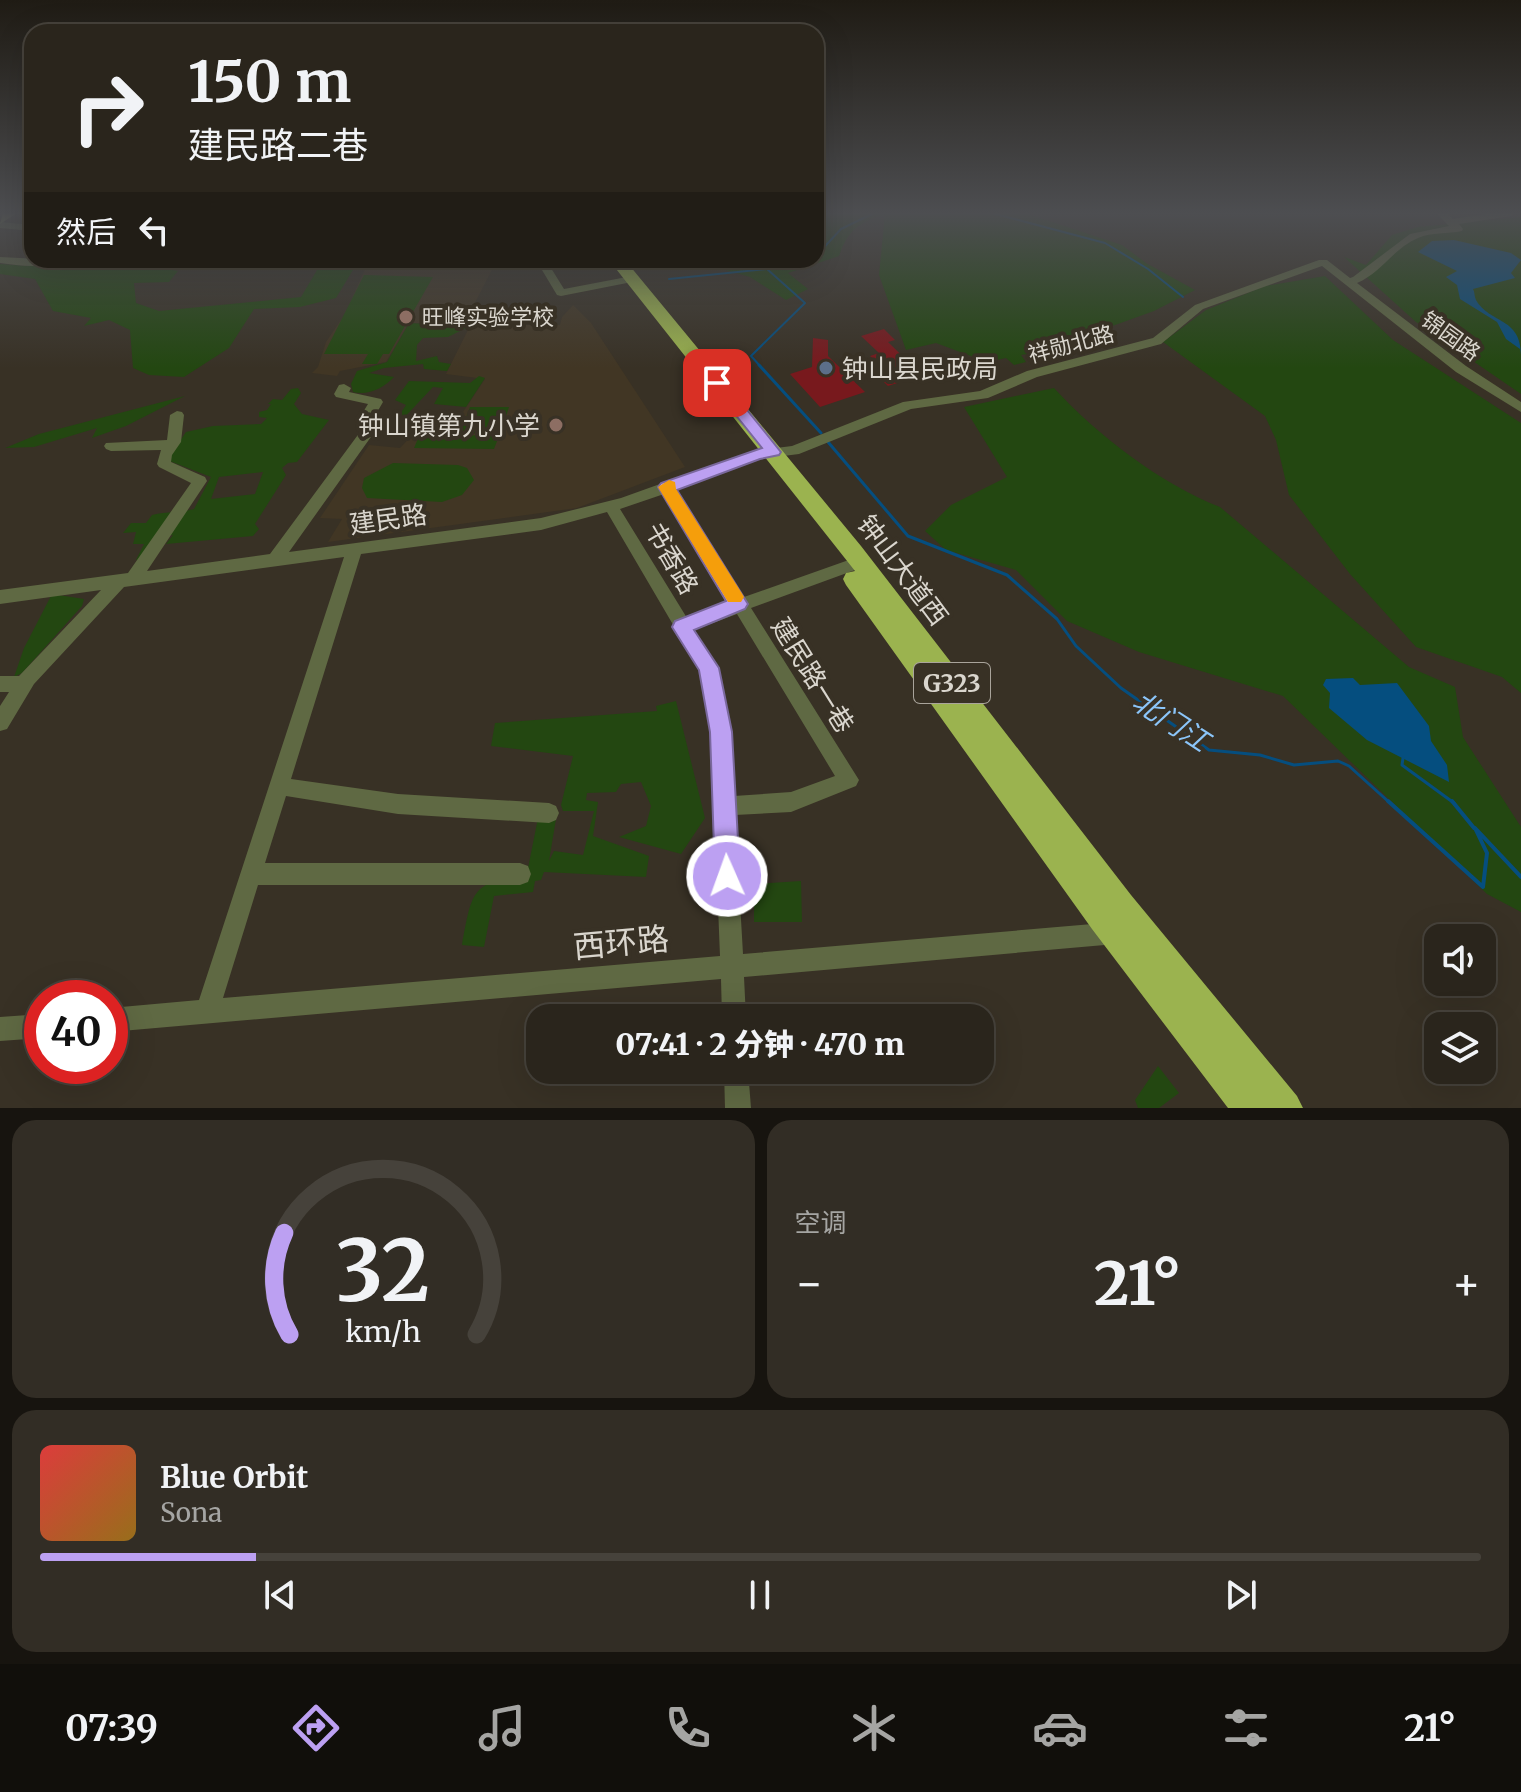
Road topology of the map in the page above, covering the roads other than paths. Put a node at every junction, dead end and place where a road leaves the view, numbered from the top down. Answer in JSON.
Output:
{"nodes":[{"id":1,"x":1316,"y":265,"type":"edge"},
{"id":2,"x":1326,"y":265,"type":"edge"},
{"id":3,"x":1376,"y":265,"type":"edge"},
{"id":4,"x":546,"y":268,"type":"edge"},
{"id":5,"x":623,"y":273,"type":"edge"},
{"id":6,"x":1348,"y":282,"type":"junction"},
{"id":7,"x":344,"y":388,"type":"dead end"},
{"id":8,"x":1521,"y":408,"type":"edge"},
{"id":9,"x":177,"y":415,"type":"dead end"},
{"id":10,"x":172,"y":445,"type":"junction"},
{"id":11,"x":111,"y":446,"type":"dead end"},
{"id":12,"x":765,"y":453,"type":"junction"},
{"id":13,"x":667,"y":487,"type":"junction"},
{"id":14,"x":611,"y":506,"type":"junction"},
{"id":15,"x":354,"y":550,"type":"junction"},
{"id":16,"x":275,"y":560,"type":"junction"},
{"id":17,"x":852,"y":564,"type":"junction"},
{"id":18,"x":126,"y":580,"type":"junction"},
{"id":19,"x":0,"y":597,"type":"edge"},
{"id":20,"x":738,"y":604,"type":"junction"},
{"id":21,"x":682,"y":627,"type":"junction"},
{"id":22,"x":0,"y":684,"type":"edge"},
{"id":23,"x":25,"y":684,"type":"junction"},
{"id":24,"x":0,"y":723,"type":"edge"},
{"id":25,"x":278,"y":786,"type":"junction"},
{"id":26,"x":724,"y":806,"type":"junction"},
{"id":27,"x":549,"y":813,"type":"dead end"},
{"id":28,"x":251,"y":874,"type":"junction"},
{"id":29,"x":520,"y":874,"type":"dead end"},
{"id":30,"x":1125,"y":927,"type":"junction"},
{"id":31,"x":731,"y":965,"type":"junction"},
{"id":32,"x":733,"y":1004,"type":"edge"},
{"id":33,"x":207,"y":1012,"type":"junction"},
{"id":34,"x":128,"y":1019,"type":"edge"},
{"id":35,"x":24,"y":1027,"type":"edge"},
{"id":36,"x":0,"y":1029,"type":"edge"},
{"id":37,"x":737,"y":1084,"type":"edge"},
{"id":38,"x":738,"y":1108,"type":"edge"},
{"id":39,"x":1250,"y":1108,"type":"edge"},
{"id":40,"x":1285,"y":1108,"type":"edge"}],
"edges":[{"from":1,"to":12,"type":"street","name":"祥勋北路"},
{"from":2,"to":6,"type":"street","name":"锦园路"},
{"from":3,"to":6,"type":"street"},
{"from":4,"to":5,"type":"street"},
{"from":5,"to":12,"type":"highway","name":"钟山大道西","number":"G323"},
{"from":6,"to":8,"type":"street","name":"锦园路"},
{"from":7,"to":16,"type":"street"},
{"from":9,"to":10,"type":"street"},
{"from":10,"to":11,"type":"street"},
{"from":10,"to":18,"type":"street"},
{"from":12,"to":13,"type":"street","name":"建民路"},
{"from":12,"to":17,"type":"highway","name":"钟山大道西","number":"G323"},
{"from":13,"to":14,"type":"street","name":"建民路"},
{"from":13,"to":20,"type":"street","name":"建民路一巷"},
{"from":14,"to":15,"type":"street","name":"建民路"},
{"from":14,"to":21,"type":"street","name":"书香路"},
{"from":15,"to":16,"type":"street","name":"建民路"},
{"from":15,"to":25,"type":"street"},
{"from":16,"to":18,"type":"street","name":"建民路"},
{"from":17,"to":20,"type":"street"},
{"from":17,"to":30,"type":"highway","name":"钟山大道西","number":"G323"},
{"from":18,"to":19,"type":"street","name":"建民路"},
{"from":18,"to":23,"type":"street"},
{"from":20,"to":21,"type":"street"},
{"from":20,"to":26,"type":"street","name":"建民路一巷"},
{"from":21,"to":26,"type":"street","name":"书香路"},
{"from":22,"to":23,"type":"street"},
{"from":23,"to":24,"type":"street"},
{"from":25,"to":27,"type":"street"},
{"from":25,"to":28,"type":"street"},
{"from":26,"to":31,"type":"street","name":"书香路"},
{"from":28,"to":29,"type":"street"},
{"from":28,"to":33,"type":"street"},
{"from":30,"to":31,"type":"street","name":"西环路"},
{"from":30,"to":39,"type":"highway","name":"钟山大道西","number":"G323"},
{"from":30,"to":40,"type":"highway","name":"钟山大道西","number":"G323"},
{"from":31,"to":32,"type":"street","name":"书香路"},
{"from":31,"to":33,"type":"street","name":"西环路"},
{"from":33,"to":34,"type":"street","name":"西环路"},
{"from":35,"to":36,"type":"street"},
{"from":37,"to":38,"type":"street"}]}
